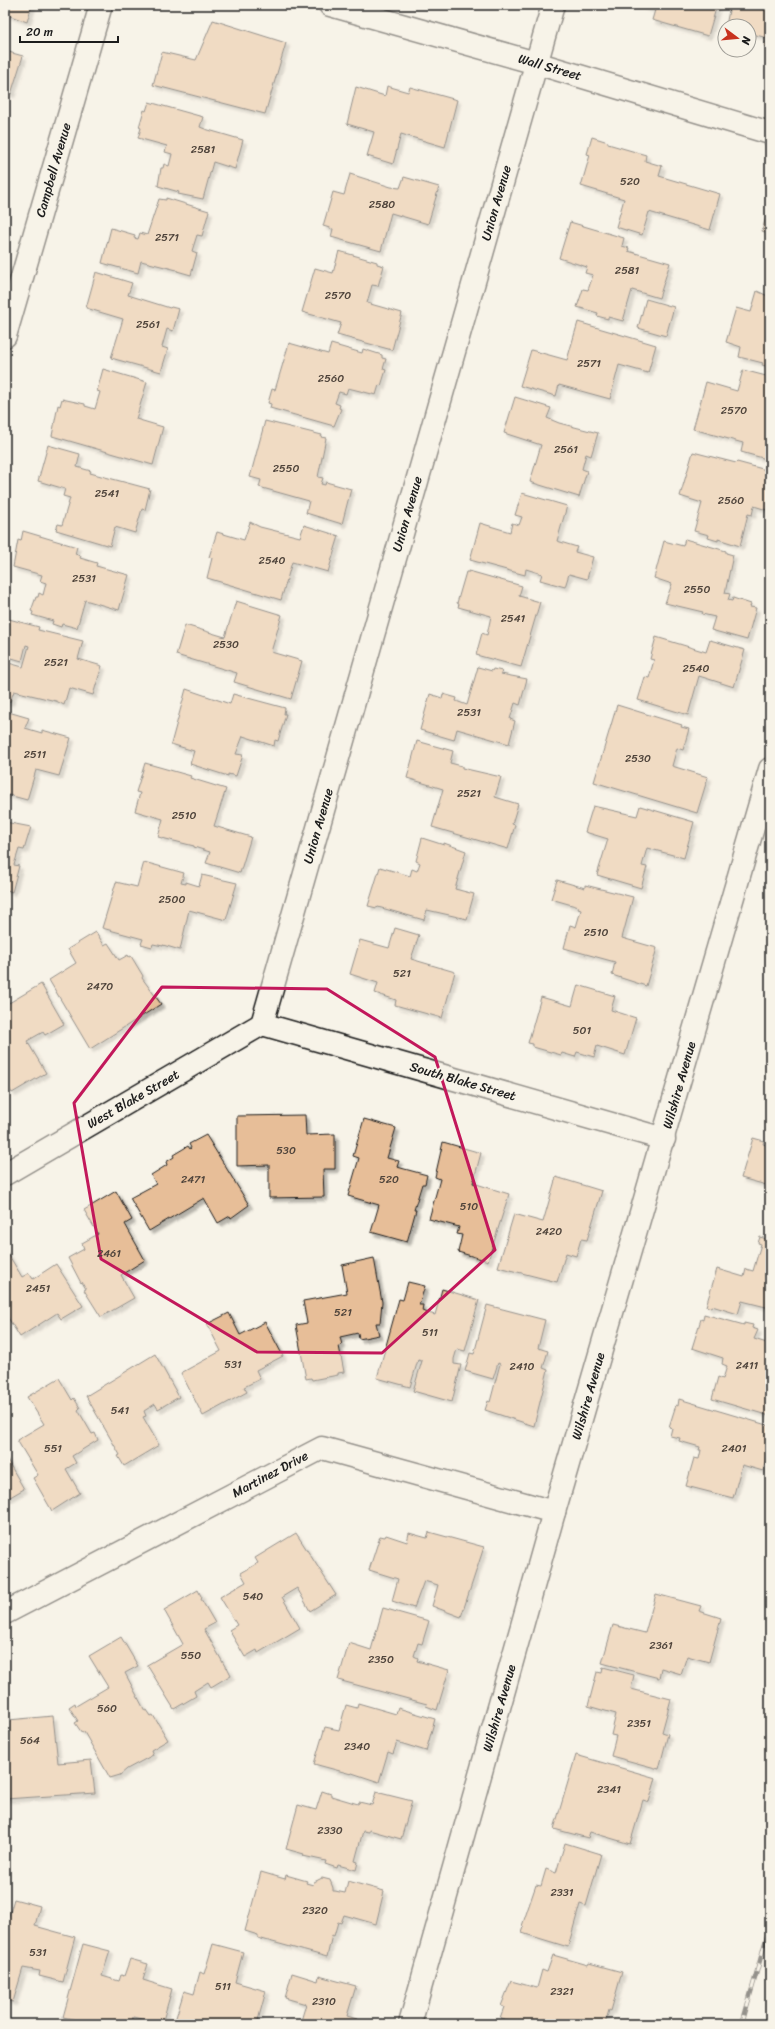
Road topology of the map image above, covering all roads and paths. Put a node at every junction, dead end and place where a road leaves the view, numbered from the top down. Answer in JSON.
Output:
{"nodes":[{"id":1,"x":101,"y":5,"type":"edge"},
{"id":2,"x":330,"y":5,"type":"edge"},
{"id":3,"x":553,"y":5,"type":"edge"},
{"id":4,"x":536,"y":63,"type":"junction"},
{"id":5,"x":770,"y":133,"type":"edge"},
{"id":6,"x":5,"y":336,"type":"edge"},
{"id":7,"x":770,"y":769,"type":"edge"},
{"id":8,"x":262,"y":1024,"type":"junction"},
{"id":9,"x":664,"y":1139,"type":"junction"},
{"id":10,"x":5,"y":1174,"type":"edge"},
{"id":11,"x":554,"y":1512,"type":"junction"},
{"id":12,"x":5,"y":1613,"type":"edge"},
{"id":13,"x":410,"y":2024,"type":"edge"}],
"edges":[{"from":1,"to":6,"type":"street","name":"Campbell Avenue"},
{"from":2,"to":4,"type":"street","name":"Wall Street"},
{"from":3,"to":4,"type":"street","name":"Union Avenue"},
{"from":4,"to":5,"type":"street","name":"Wall Street"},
{"from":4,"to":8,"type":"street","name":"Union Avenue"},
{"from":7,"to":9,"type":"street","name":"Wilshire Avenue"},
{"from":8,"to":9,"type":"street","name":"South Blake Street"},
{"from":8,"to":10,"type":"street","name":"West Blake Street"},
{"from":9,"to":11,"type":"street","name":"Wilshire Avenue"},
{"from":11,"to":12,"type":"street","name":"Martinez Drive"},
{"from":11,"to":13,"type":"street","name":"Wilshire Avenue"}]}
